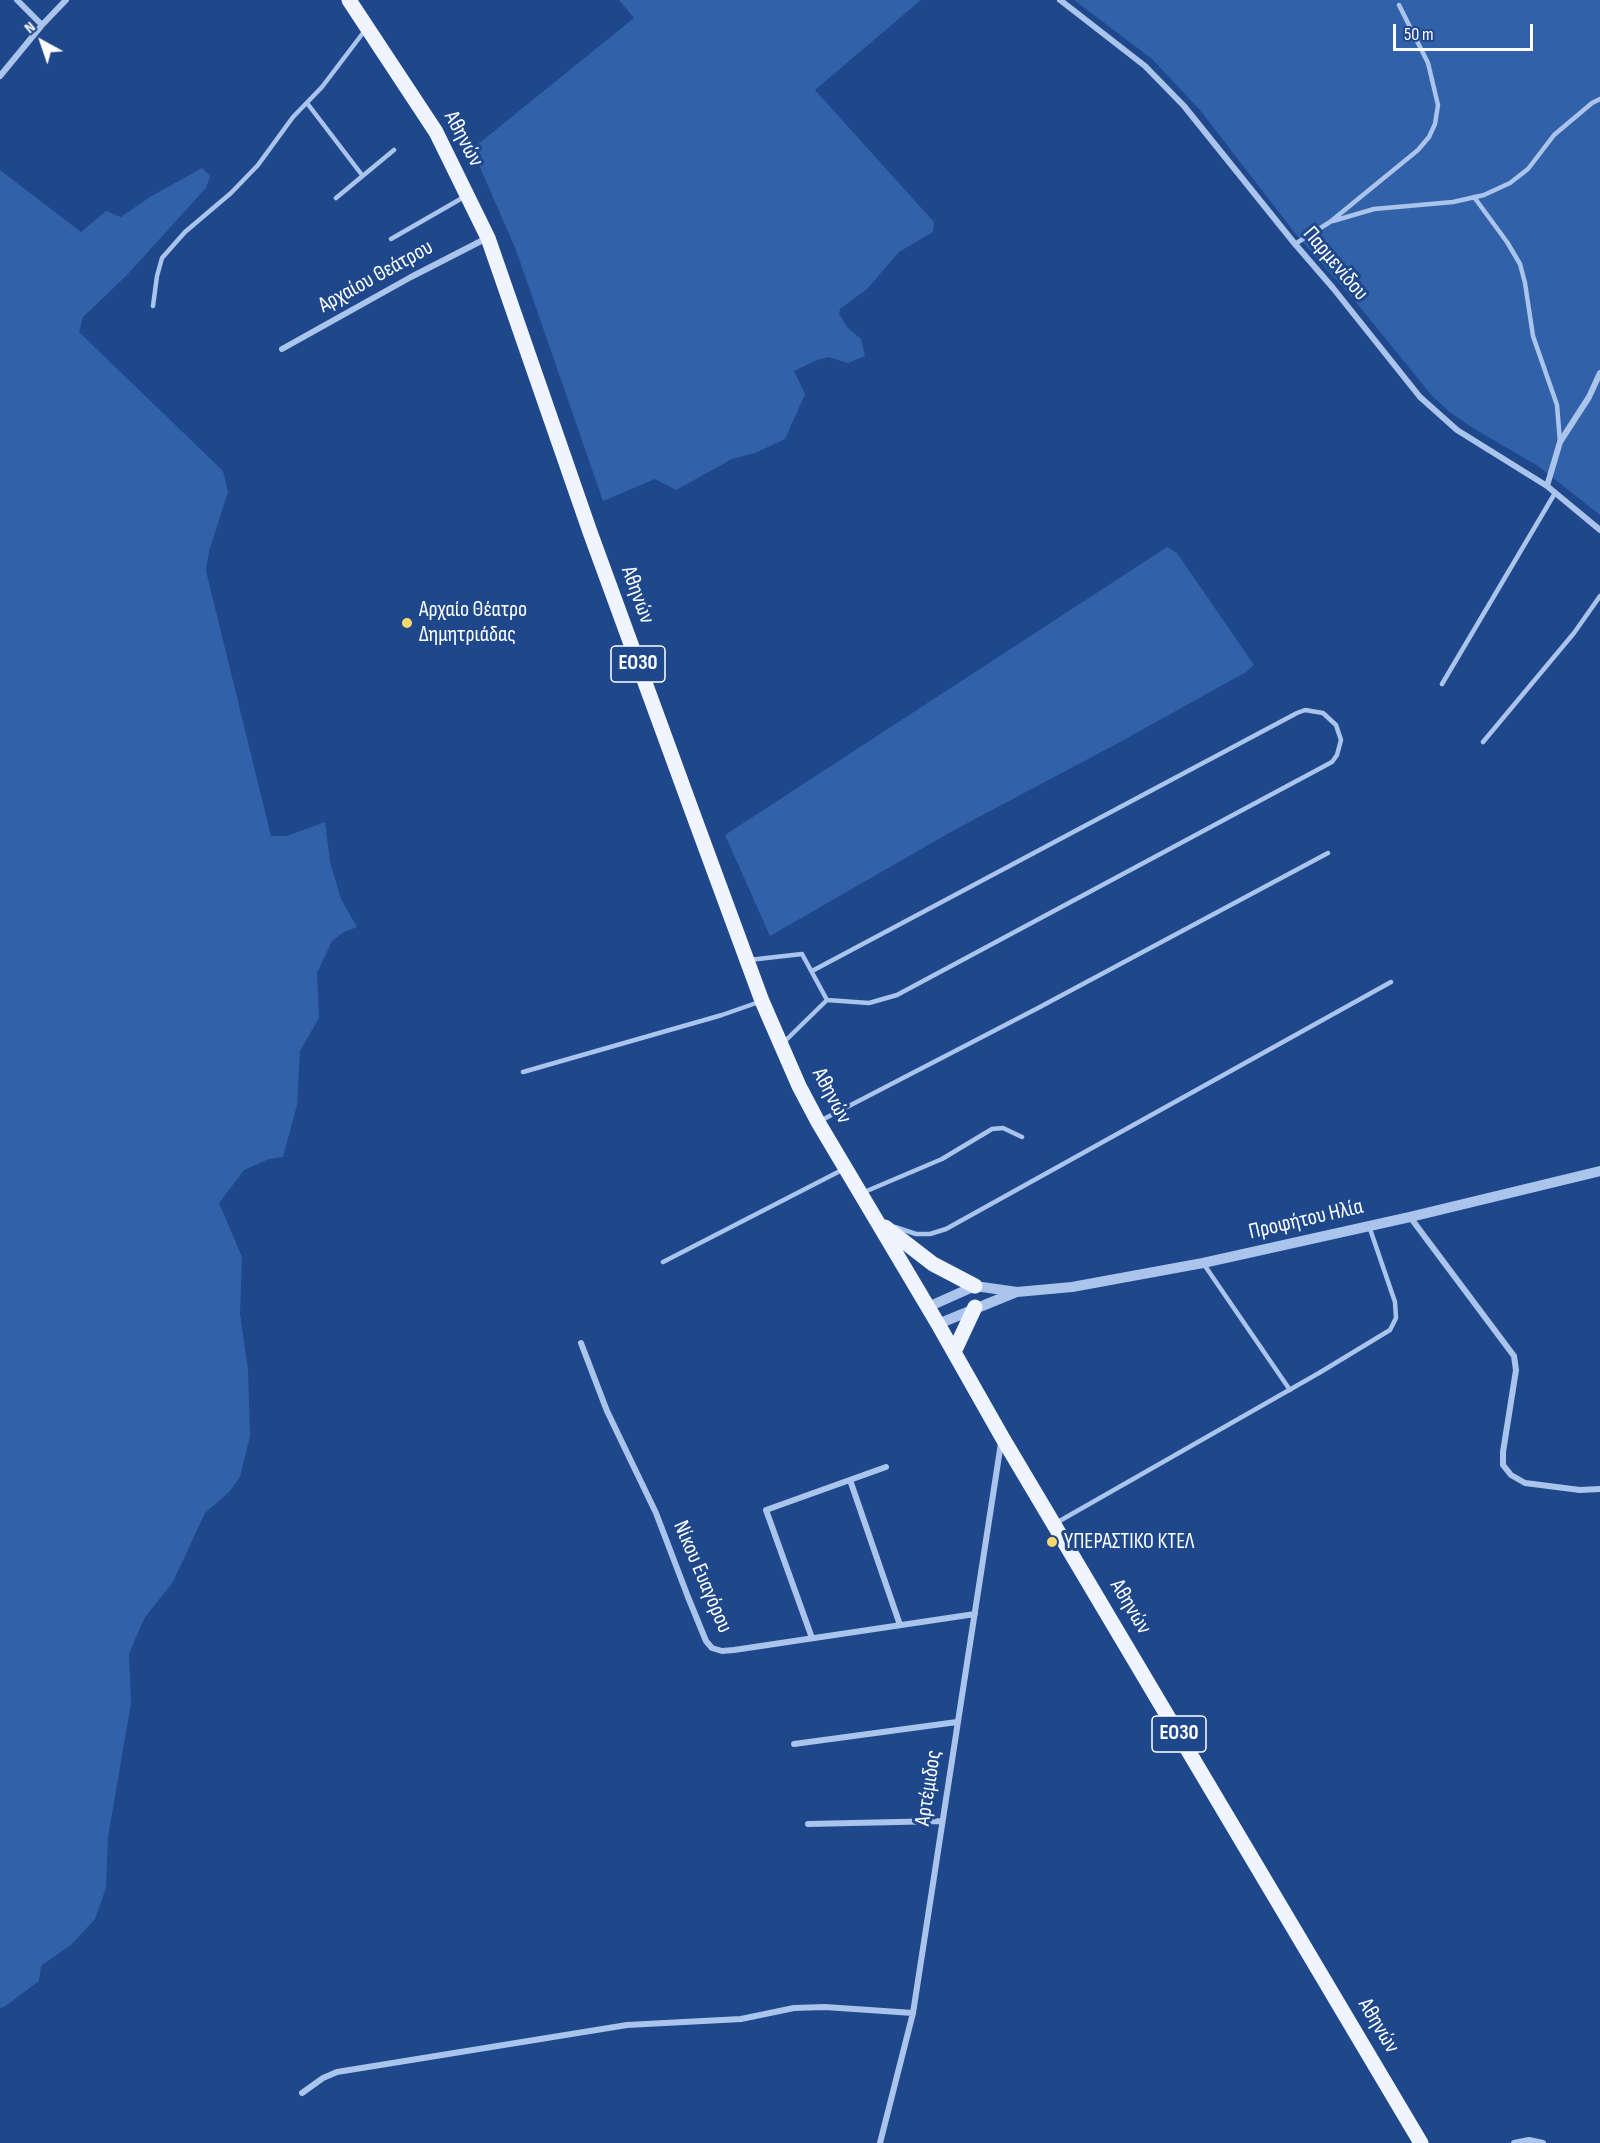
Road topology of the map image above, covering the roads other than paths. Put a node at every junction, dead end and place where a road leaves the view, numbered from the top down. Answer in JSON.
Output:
{"nodes":[{"id":1,"x":17,"y":0,"type":"edge"},
{"id":2,"x":66,"y":0,"type":"edge"},
{"id":3,"x":349,"y":0,"type":"edge"},
{"id":4,"x":1060,"y":0,"type":"edge"},
{"id":5,"x":1399,"y":5,"type":"dead end"},
{"id":6,"x":42,"y":26,"type":"junction"},
{"id":7,"x":368,"y":27,"type":"junction"},
{"id":8,"x":0,"y":76,"type":"edge"},
{"id":9,"x":1600,"y":99,"type":"edge"},
{"id":10,"x":308,"y":103,"type":"junction"},
{"id":11,"x":394,"y":150,"type":"dead end"},
{"id":12,"x":362,"y":175,"type":"junction"},
{"id":13,"x":468,"y":195,"type":"junction"},
{"id":14,"x":336,"y":198,"type":"dead end"},
{"id":15,"x":1474,"y":198,"type":"junction"},
{"id":16,"x":1330,"y":222,"type":"junction"},
{"id":17,"x":488,"y":238,"type":"junction"},
{"id":18,"x":391,"y":239,"type":"dead end"},
{"id":19,"x":1295,"y":244,"type":"junction"},
{"id":20,"x":153,"y":306,"type":"dead end"},
{"id":21,"x":282,"y":349,"type":"dead end"},
{"id":22,"x":1600,"y":373,"type":"edge"},
{"id":23,"x":1560,"y":442,"type":"junction"},
{"id":24,"x":1547,"y":486,"type":"junction"},
{"id":25,"x":1555,"y":493,"type":"junction"},
{"id":26,"x":1600,"y":530,"type":"edge"},
{"id":27,"x":1600,"y":596,"type":"edge"},
{"id":28,"x":1442,"y":684,"type":"dead end"},
{"id":29,"x":1483,"y":742,"type":"dead end"},
{"id":30,"x":1328,"y":852,"type":"dead end"},
{"id":31,"x":747,"y":961,"type":"junction"},
{"id":32,"x":812,"y":972,"type":"junction"},
{"id":33,"x":1391,"y":982,"type":"dead end"},
{"id":34,"x":827,"y":1000,"type":"junction"},
{"id":35,"x":762,"y":1001,"type":"junction"},
{"id":36,"x":781,"y":1046,"type":"junction"},
{"id":37,"x":523,"y":1072,"type":"dead end"},
{"id":38,"x":818,"y":1122,"type":"junction"},
{"id":39,"x":1022,"y":1137,"type":"dead end"},
{"id":40,"x":844,"y":1168,"type":"junction"},
{"id":41,"x":1600,"y":1171,"type":"edge"},
{"id":42,"x":860,"y":1194,"type":"junction"},
{"id":43,"x":1410,"y":1217,"type":"junction"},
{"id":44,"x":878,"y":1221,"type":"junction"},
{"id":45,"x":1369,"y":1226,"type":"junction"},
{"id":46,"x":663,"y":1262,"type":"dead end"},
{"id":47,"x":1203,"y":1263,"type":"junction"},
{"id":48,"x":975,"y":1286,"type":"junction"},
{"id":49,"x":1017,"y":1292,"type":"junction"},
{"id":50,"x":928,"y":1307,"type":"junction"},
{"id":51,"x":975,"y":1307,"type":"junction"},
{"id":52,"x":938,"y":1324,"type":"junction"},
{"id":53,"x":581,"y":1343,"type":"dead end"},
{"id":54,"x":954,"y":1353,"type":"junction"},
{"id":55,"x":1290,"y":1390,"type":"junction"},
{"id":56,"x":1002,"y":1437,"type":"junction"},
{"id":57,"x":886,"y":1467,"type":"dead end"},
{"id":58,"x":850,"y":1480,"type":"junction"},
{"id":59,"x":1600,"y":1489,"type":"edge"},
{"id":60,"x":1055,"y":1524,"type":"junction"},
{"id":61,"x":975,"y":1614,"type":"junction"},
{"id":62,"x":900,"y":1625,"type":"junction"},
{"id":63,"x":812,"y":1638,"type":"junction"},
{"id":64,"x":957,"y":1722,"type":"junction"},
{"id":65,"x":794,"y":1744,"type":"dead end"},
{"id":66,"x":942,"y":1821,"type":"junction"},
{"id":67,"x":808,"y":1824,"type":"dead end"},
{"id":68,"x":913,"y":2013,"type":"junction"},
{"id":69,"x":302,"y":2093,"type":"dead end"},
{"id":70,"x":880,"y":2143,"type":"edge"},
{"id":71,"x":1421,"y":2143,"type":"edge"},
{"id":72,"x":1514,"y":2143,"type":"edge"},
{"id":73,"x":1543,"y":2143,"type":"edge"}],
"edges":[{"from":1,"to":6,"type":"street"},
{"from":2,"to":6,"type":"street"},
{"from":3,"to":7,"type":"main road","name":"Αθηνών","number":"ΕΟ30"},
{"from":4,"to":19,"type":"street","name":"Παρμενίδου"},
{"from":5,"to":16,"type":"lane"},
{"from":6,"to":8,"type":"street"},
{"from":7,"to":10,"type":"lane"},
{"from":7,"to":13,"type":"main road","name":"Αθηνών","number":"ΕΟ30"},
{"from":9,"to":15,"type":"lane"},
{"from":10,"to":12,"type":"lane"},
{"from":10,"to":20,"type":"lane"},
{"from":11,"to":12,"type":"lane"},
{"from":12,"to":14,"type":"lane"},
{"from":13,"to":17,"type":"main road","name":"Αθηνών","number":"ΕΟ30"},
{"from":13,"to":18,"type":"lane"},
{"from":15,"to":16,"type":"lane"},
{"from":15,"to":23,"type":"lane"},
{"from":16,"to":19,"type":"lane"},
{"from":17,"to":21,"type":"street","name":"Αρχαίου Θεάτρου"},
{"from":17,"to":31,"type":"main road","name":"Αθηνών","number":"ΕΟ30"},
{"from":19,"to":24,"type":"street","name":"Παρμενίδου"},
{"from":22,"to":23,"type":"street"},
{"from":23,"to":24,"type":"street"},
{"from":24,"to":25,"type":"street","name":"Παρμενίδου"},
{"from":25,"to":26,"type":"street","name":"Παρμενίδου"},
{"from":25,"to":28,"type":"lane"},
{"from":27,"to":29,"type":"lane"},
{"from":30,"to":38,"type":"lane"},
{"from":31,"to":32,"type":"lane"},
{"from":31,"to":35,"type":"main road","name":"Αθηνών","number":"ΕΟ30"},
{"from":32,"to":34,"type":"lane"},
{"from":32,"to":34,"type":"lane"},
{"from":33,"to":44,"type":"lane"},
{"from":34,"to":36,"type":"lane"},
{"from":35,"to":36,"type":"main road","name":"Αθηνών","number":"ΕΟ30"},
{"from":35,"to":37,"type":"lane"},
{"from":36,"to":38,"type":"main road","name":"Αθηνών","number":"ΕΟ30"},
{"from":38,"to":40,"type":"main road","name":"Αθηνών","number":"ΕΟ30"},
{"from":39,"to":42,"type":"lane"},
{"from":40,"to":42,"type":"main road","name":"Αθηνών","number":"ΕΟ30"},
{"from":40,"to":46,"type":"lane"},
{"from":41,"to":43,"type":"street","name":"Προφήτου Ηλία"},
{"from":42,"to":44,"type":"main road","name":"Αθηνών","number":"ΕΟ30"},
{"from":43,"to":45,"type":"street","name":"Προφήτου Ηλία"},
{"from":43,"to":59,"type":"street"},
{"from":44,"to":48,"type":"main road"},
{"from":44,"to":50,"type":"main road","name":"Αθηνών","number":"ΕΟ30"},
{"from":45,"to":47,"type":"street","name":"Προφήτου Ηλία"},
{"from":45,"to":55,"type":"lane"},
{"from":47,"to":49,"type":"street","name":"Προφήτου Ηλία"},
{"from":47,"to":55,"type":"lane"},
{"from":48,"to":49,"type":"street"},
{"from":48,"to":50,"type":"street"},
{"from":49,"to":51,"type":"street"},
{"from":50,"to":52,"type":"main road","name":"Αθηνών","number":"ΕΟ30"},
{"from":51,"to":52,"type":"street"},
{"from":51,"to":54,"type":"main road"},
{"from":52,"to":54,"type":"main road","name":"Αθηνών","number":"ΕΟ30"},
{"from":53,"to":63,"type":"street","name":"Νίκου Ευαγόρου"},
{"from":54,"to":56,"type":"main road","name":"Αθηνών","number":"ΕΟ30"},
{"from":55,"to":60,"type":"lane"},
{"from":56,"to":60,"type":"main road","name":"Αθηνών","number":"ΕΟ30"},
{"from":56,"to":61,"type":"street","name":"Αρτέμιδος"},
{"from":57,"to":58,"type":"street"},
{"from":58,"to":62,"type":"street"},
{"from":58,"to":63,"type":"street"},
{"from":60,"to":71,"type":"main road","name":"Αθηνών","number":"ΕΟ30"},
{"from":61,"to":62,"type":"street","name":"Νίκου Ευαγόρου"},
{"from":61,"to":64,"type":"street","name":"Αρτέμιδος"},
{"from":62,"to":63,"type":"street","name":"Νίκου Ευαγόρου"},
{"from":64,"to":65,"type":"street"},
{"from":64,"to":66,"type":"street","name":"Αρτέμιδος"},
{"from":66,"to":67,"type":"street"},
{"from":66,"to":68,"type":"street","name":"Αρτέμιδος"},
{"from":68,"to":69,"type":"street"},
{"from":68,"to":70,"type":"street","name":"Αρτέμιδος"},
{"from":72,"to":73,"type":"street"}]}
